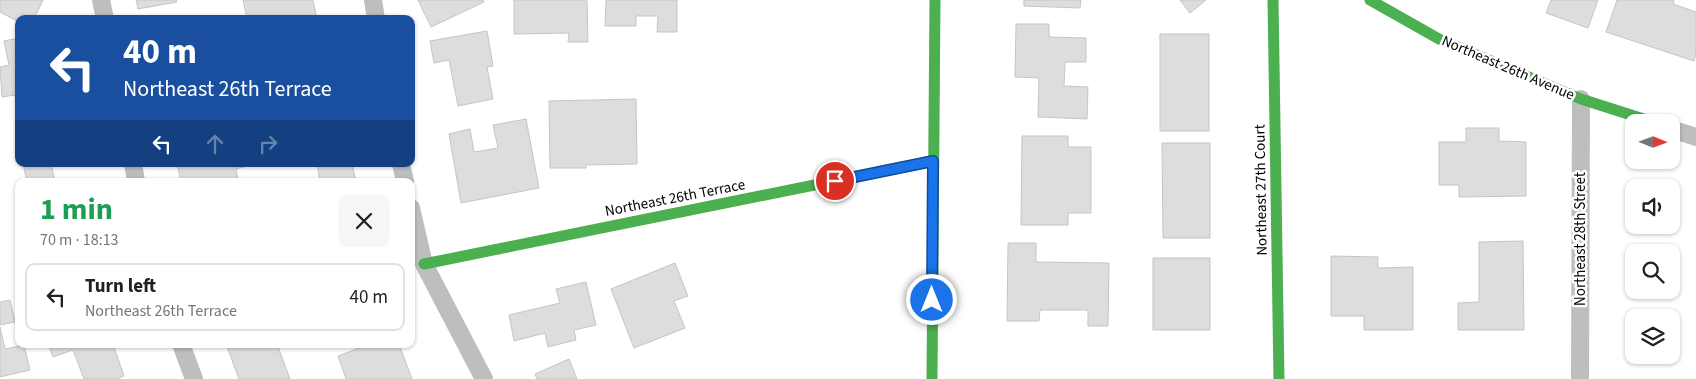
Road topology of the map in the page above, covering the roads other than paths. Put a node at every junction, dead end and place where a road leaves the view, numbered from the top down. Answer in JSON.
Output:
{"nodes":[{"id":1,"x":101,"y":0,"type":"edge"},
{"id":2,"x":373,"y":0,"type":"edge"},
{"id":3,"x":935,"y":0,"type":"edge"},
{"id":4,"x":1273,"y":0,"type":"edge"},
{"id":5,"x":1370,"y":0,"type":"edge"},
{"id":6,"x":104,"y":15,"type":"edge"},
{"id":7,"x":375,"y":15,"type":"edge"},
{"id":8,"x":1581,"y":98,"type":"junction"},
{"id":9,"x":1629,"y":114,"type":"edge"},
{"id":10,"x":1680,"y":132,"type":"edge"},
{"id":11,"x":1696,"y":137,"type":"edge"},
{"id":12,"x":933,"y":161,"type":"junction"},
{"id":13,"x":415,"y":225,"type":"edge"},
{"id":14,"x":424,"y":264,"type":"junction"},
{"id":15,"x":182,"y":348,"type":"edge"},
{"id":16,"x":194,"y":379,"type":"edge"},
{"id":17,"x":484,"y":379,"type":"edge"},
{"id":18,"x":932,"y":379,"type":"edge"},
{"id":19,"x":1279,"y":379,"type":"edge"},
{"id":20,"x":1580,"y":379,"type":"edge"}],
"edges":[{"from":1,"to":6,"type":"street"},
{"from":2,"to":7,"type":"street"},
{"from":3,"to":12,"type":"street"},
{"from":4,"to":19,"type":"street","name":"Northeast 27th Court"},
{"from":5,"to":8,"type":"street","name":"Northeast 26th Avenue"},
{"from":8,"to":9,"type":"street","name":"Northeast 26th Avenue"},
{"from":8,"to":20,"type":"street","name":"Northeast 28th Street"},
{"from":10,"to":11,"type":"street"},
{"from":12,"to":14,"type":"street","name":"Northeast 26th Terrace"},
{"from":12,"to":18,"type":"street"},
{"from":13,"to":14,"type":"street"},
{"from":14,"to":17,"type":"street"},
{"from":15,"to":16,"type":"street"}]}
